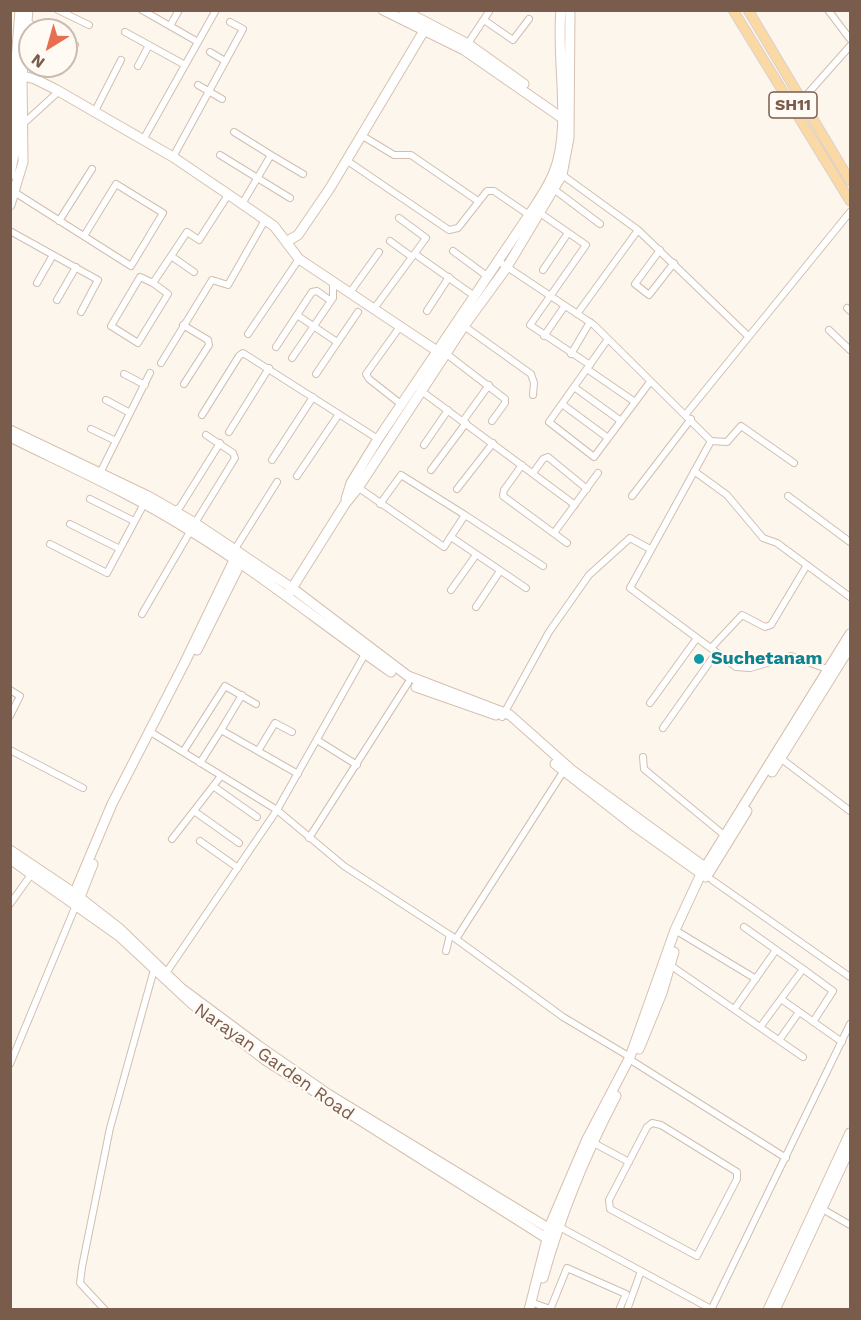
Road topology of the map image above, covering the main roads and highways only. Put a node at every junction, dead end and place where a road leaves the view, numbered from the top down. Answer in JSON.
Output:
{"nodes":[{"id":1,"x":733,"y":10,"type":"edge"},
{"id":2,"x":748,"y":10,"type":"edge"},
{"id":3,"x":850,"y":181,"type":"edge"},
{"id":4,"x":850,"y":201,"type":"edge"}],
"edges":[{"from":1,"to":4,"type":"main road","number":"SH11"},
{"from":2,"to":3,"type":"main road","number":"SH11"}]}
